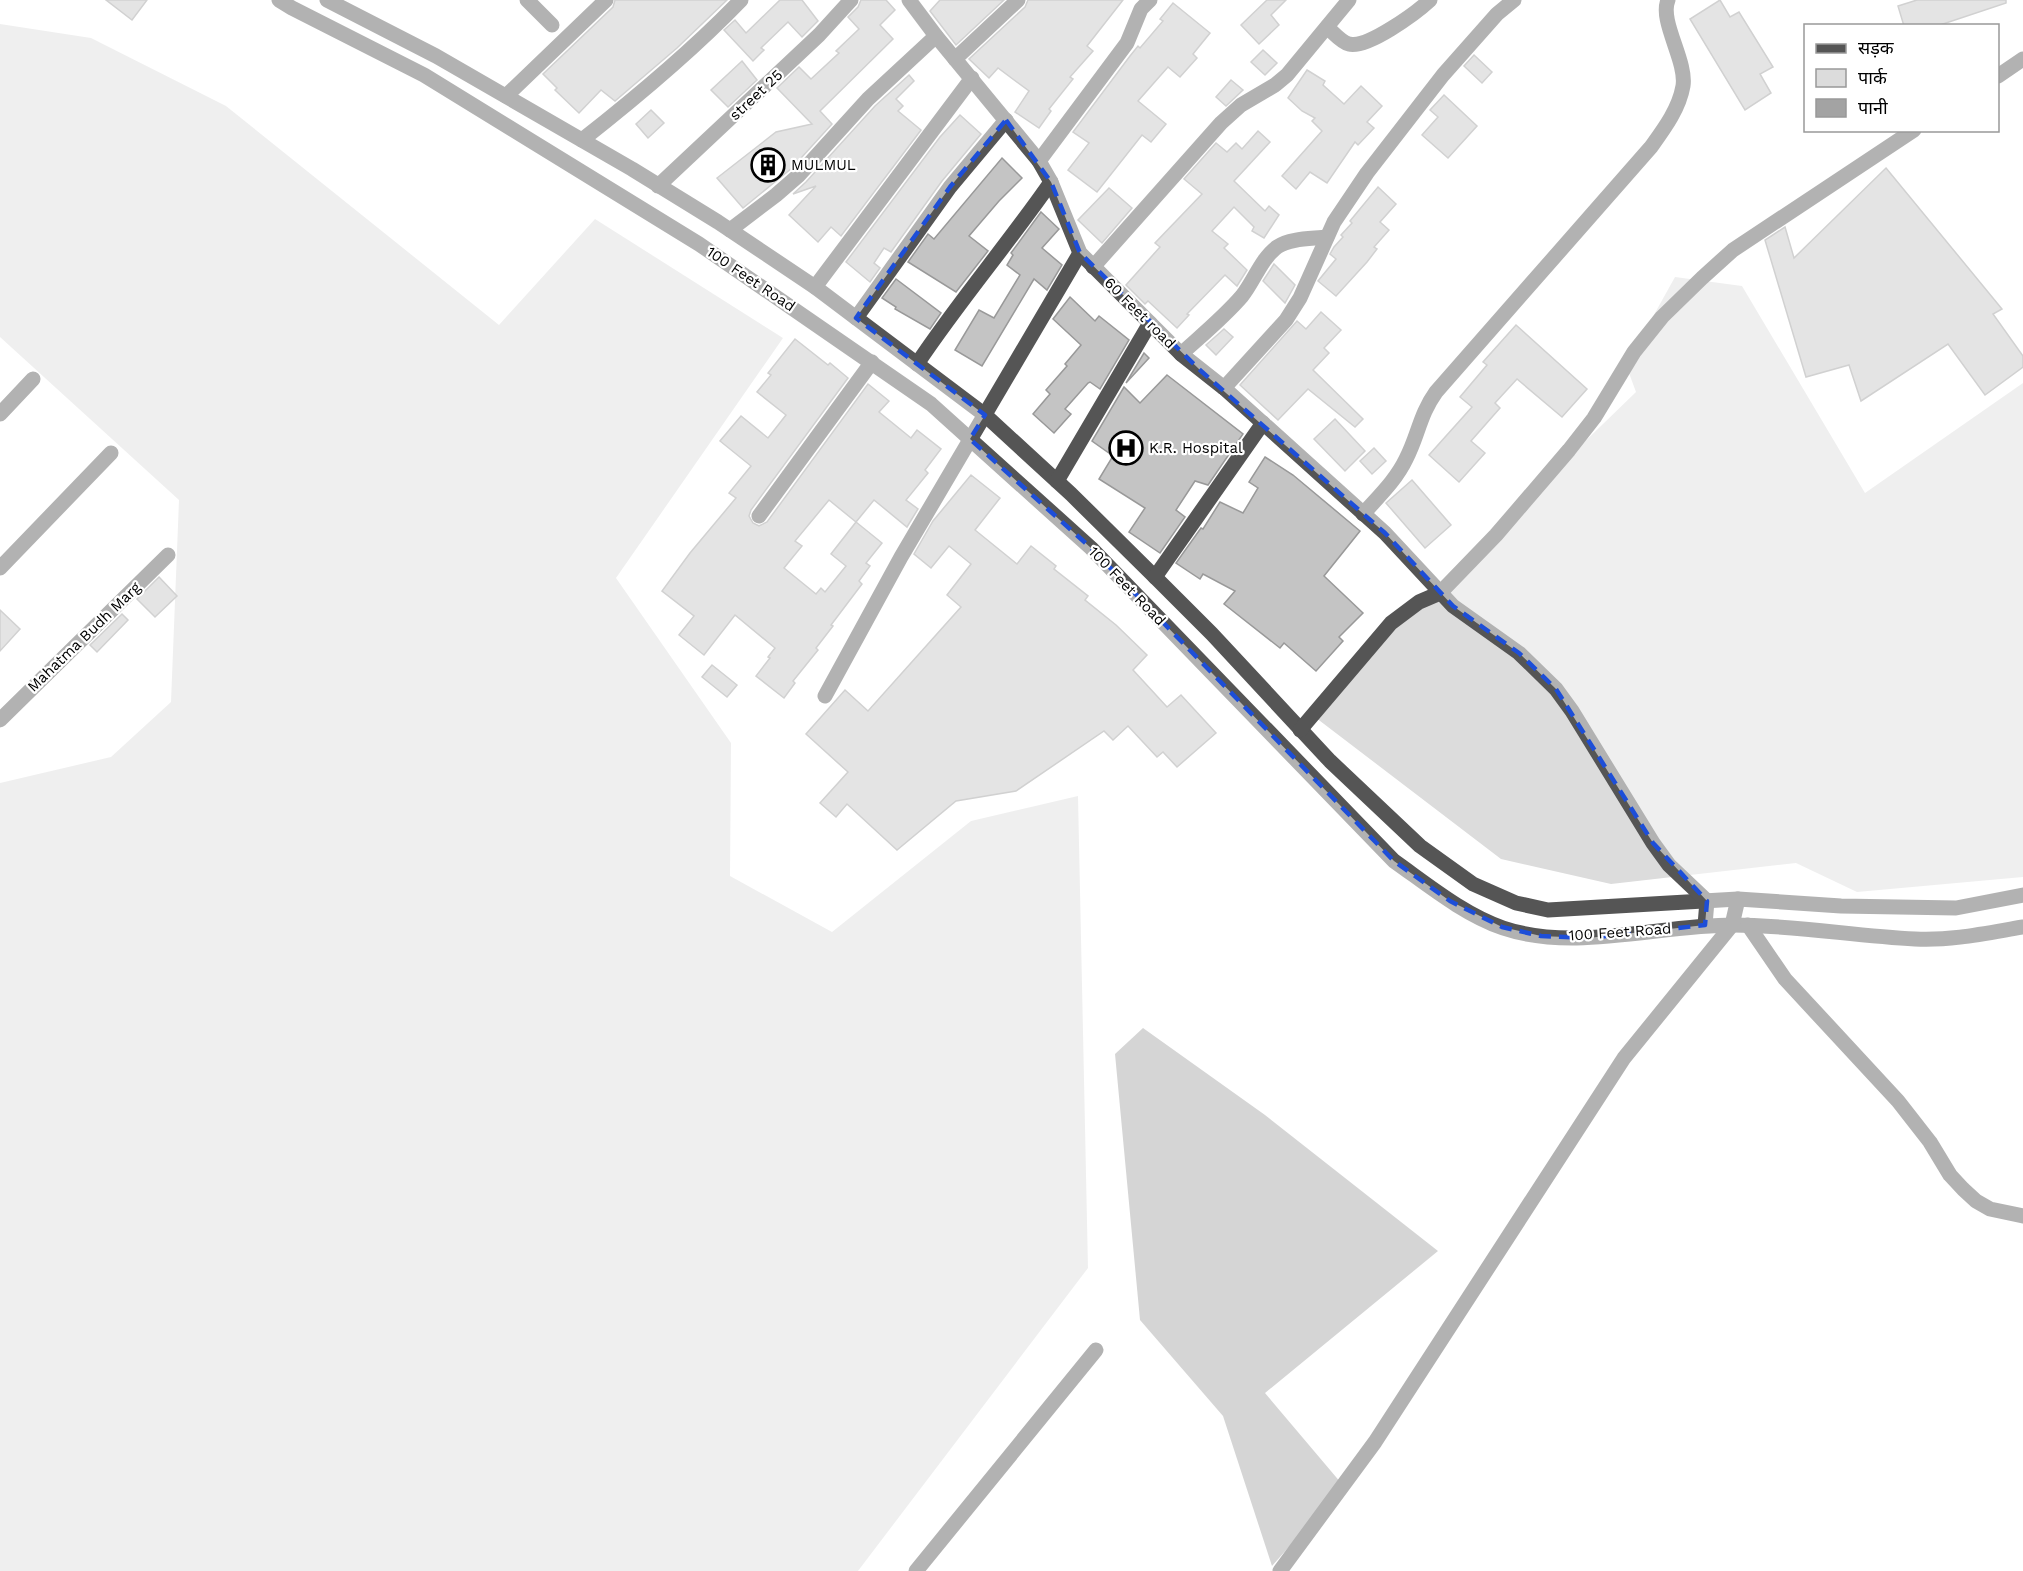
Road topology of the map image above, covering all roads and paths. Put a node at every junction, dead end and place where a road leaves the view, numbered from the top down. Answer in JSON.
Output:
{"nodes":[{"id":1,"x":279,"y":0,"type":"edge"},
{"id":2,"x":327,"y":0,"type":"edge"},
{"id":3,"x":527,"y":0,"type":"edge"},
{"id":4,"x":606,"y":0,"type":"edge"},
{"id":5,"x":741,"y":0,"type":"edge"},
{"id":6,"x":851,"y":0,"type":"edge"},
{"id":7,"x":909,"y":0,"type":"edge"},
{"id":8,"x":1018,"y":0,"type":"edge"},
{"id":9,"x":1150,"y":0,"type":"edge"},
{"id":10,"x":1349,"y":0,"type":"edge"},
{"id":11,"x":1430,"y":0,"type":"edge"},
{"id":12,"x":1514,"y":0,"type":"edge"},
{"id":13,"x":1668,"y":0,"type":"edge"},
{"id":14,"x":352,"y":13,"type":"junction"},
{"id":15,"x":552,"y":25,"type":"dead end"},
{"id":16,"x":1327,"y":27,"type":"junction"},
{"id":17,"x":342,"y":34,"type":"junction"},
{"id":18,"x":936,"y":36,"type":"junction"},
{"id":19,"x":955,"y":58,"type":"junction"},
{"id":20,"x":2023,"y":59,"type":"edge"},
{"id":21,"x":1999,"y":75,"type":"edge"},
{"id":22,"x":972,"y":78,"type":"junction"},
{"id":23,"x":506,"y":96,"type":"junction"},
{"id":24,"x":1006,"y":120,"type":"junction"},
{"id":25,"x":1911,"y":132,"type":"edge"},
{"id":26,"x":582,"y":140,"type":"junction"},
{"id":27,"x":1039,"y":161,"type":"junction"},
{"id":28,"x":1051,"y":182,"type":"junction"},
{"id":29,"x":658,"y":186,"type":"junction"},
{"id":30,"x":730,"y":230,"type":"junction"},
{"id":31,"x":1327,"y":237,"type":"junction"},
{"id":32,"x":1080,"y":253,"type":"junction"},
{"id":33,"x":1093,"y":267,"type":"junction"},
{"id":34,"x":815,"y":287,"type":"junction"},
{"id":35,"x":856,"y":318,"type":"junction"},
{"id":36,"x":1150,"y":323,"type":"junction"},
{"id":37,"x":1182,"y":354,"type":"junction"},
{"id":38,"x":872,"y":362,"type":"junction"},
{"id":39,"x":917,"y":364,"type":"junction"},
{"id":40,"x":33,"y":379,"type":"dead end"},
{"id":41,"x":1224,"y":388,"type":"junction"},
{"id":42,"x":0,"y":414,"type":"edge"},
{"id":43,"x":985,"y":415,"type":"junction"},
{"id":44,"x":1263,"y":423,"type":"junction"},
{"id":45,"x":970,"y":439,"type":"junction"},
{"id":46,"x":111,"y":453,"type":"dead end"},
{"id":47,"x":1057,"y":481,"type":"junction"},
{"id":48,"x":1364,"y":514,"type":"junction"},
{"id":49,"x":759,"y":516,"type":"dead end"},
{"id":50,"x":168,"y":555,"type":"dead end"},
{"id":51,"x":0,"y":568,"type":"edge"},
{"id":52,"x":1155,"y":577,"type":"junction"},
{"id":53,"x":1440,"y":593,"type":"junction"},
{"id":54,"x":825,"y":696,"type":"dead end"},
{"id":55,"x":0,"y":720,"type":"edge"},
{"id":56,"x":1300,"y":729,"type":"junction"},
{"id":57,"x":2023,"y":895,"type":"edge"},
{"id":58,"x":1738,"y":899,"type":"junction"},
{"id":59,"x":1707,"y":901,"type":"junction"},
{"id":60,"x":1706,"y":925,"type":"junction"},
{"id":61,"x":1740,"y":925,"type":"junction"},
{"id":62,"x":2023,"y":927,"type":"edge"},
{"id":63,"x":2023,"y":1216,"type":"edge"},
{"id":64,"x":1096,"y":1350,"type":"dead end"},
{"id":65,"x":916,"y":1571,"type":"edge"},
{"id":66,"x":1280,"y":1571,"type":"edge"}],
"edges":[{"from":1,"to":17,"type":"street","name":"100 Feet Road"},
{"from":2,"to":14,"type":"street","name":"100 Feet Road"},
{"from":3,"to":15,"type":"street"},
{"from":4,"to":23,"type":"street"},
{"from":5,"to":26,"type":"street"},
{"from":6,"to":29,"type":"street","name":"street 25"},
{"from":7,"to":18,"type":"street","name":"60 Feet road"},
{"from":8,"to":19,"type":"street"},
{"from":9,"to":27,"type":"street"},
{"from":10,"to":16,"type":"street"},
{"from":11,"to":16,"type":"street"},
{"from":12,"to":31,"type":"street"},
{"from":13,"to":48,"type":"street"},
{"from":14,"to":17,"type":"street"},
{"from":14,"to":23,"type":"street","name":"100 Feet Road"},
{"from":16,"to":33,"type":"street"},
{"from":17,"to":38,"type":"street","name":"100 Feet Road"},
{"from":18,"to":19,"type":"street","name":"60 Feet road"},
{"from":18,"to":30,"type":"street"},
{"from":19,"to":22,"type":"street","name":"60 Feet road"},
{"from":20,"to":21,"type":"street"},
{"from":22,"to":24,"type":"street","name":"60 Feet road"},
{"from":22,"to":34,"type":"street"},
{"from":23,"to":26,"type":"street","name":"100 Feet Road"},
{"from":24,"to":27,"type":"street","name":"60 Feet road"},
{"from":24,"to":35,"type":"street"},
{"from":25,"to":53,"type":"street"},
{"from":26,"to":29,"type":"street","name":"100 Feet Road"},
{"from":27,"to":28,"type":"street","name":"60 Feet road"},
{"from":28,"to":32,"type":"street","name":"60 Feet road"},
{"from":28,"to":39,"type":"street"},
{"from":29,"to":30,"type":"street","name":"100 Feet Road"},
{"from":30,"to":34,"type":"street","name":"100 Feet Road"},
{"from":31,"to":37,"type":"street"},
{"from":31,"to":41,"type":"street"},
{"from":32,"to":33,"type":"street","name":"60 Feet road"},
{"from":32,"to":43,"type":"street"},
{"from":33,"to":36,"type":"street","name":"60 Feet road"},
{"from":34,"to":35,"type":"street","name":"100 Feet Road"},
{"from":35,"to":39,"type":"street","name":"100 Feet Road"},
{"from":36,"to":37,"type":"street","name":"60 Feet road"},
{"from":36,"to":47,"type":"street"},
{"from":37,"to":41,"type":"street","name":"60 Feet road"},
{"from":38,"to":45,"type":"street","name":"100 Feet Road"},
{"from":38,"to":49,"type":"street"},
{"from":39,"to":43,"type":"street","name":"100 Feet Road"},
{"from":40,"to":42,"type":"street"},
{"from":41,"to":44,"type":"street","name":"60 Feet road"},
{"from":43,"to":45,"type":"street"},
{"from":43,"to":47,"type":"street","name":"100 Feet Road"},
{"from":44,"to":48,"type":"street","name":"60 Feet road"},
{"from":44,"to":52,"type":"street"},
{"from":45,"to":54,"type":"street"},
{"from":45,"to":60,"type":"street","name":"100 Feet Road"},
{"from":46,"to":51,"type":"street"},
{"from":47,"to":52,"type":"street","name":"100 Feet Road"},
{"from":48,"to":53,"type":"street","name":"60 Feet road"},
{"from":50,"to":55,"type":"street","name":"Mahatma Budh Marg"},
{"from":52,"to":56,"type":"street","name":"100 Feet Road"},
{"from":53,"to":56,"type":"street"},
{"from":53,"to":59,"type":"street","name":"60 Feet road"},
{"from":56,"to":59,"type":"street","name":"100 Feet Road"},
{"from":57,"to":58,"type":"street","name":"100 Feet Road"},
{"from":58,"to":59,"type":"street","name":"100 Feet Road"},
{"from":58,"to":61,"type":"street"},
{"from":59,"to":60,"type":"street"},
{"from":60,"to":61,"type":"street","name":"100 Feet Road"},
{"from":61,"to":62,"type":"street","name":"100 Feet Road"},
{"from":61,"to":63,"type":"street"},
{"from":61,"to":66,"type":"street"},
{"from":64,"to":65,"type":"street"}]}
